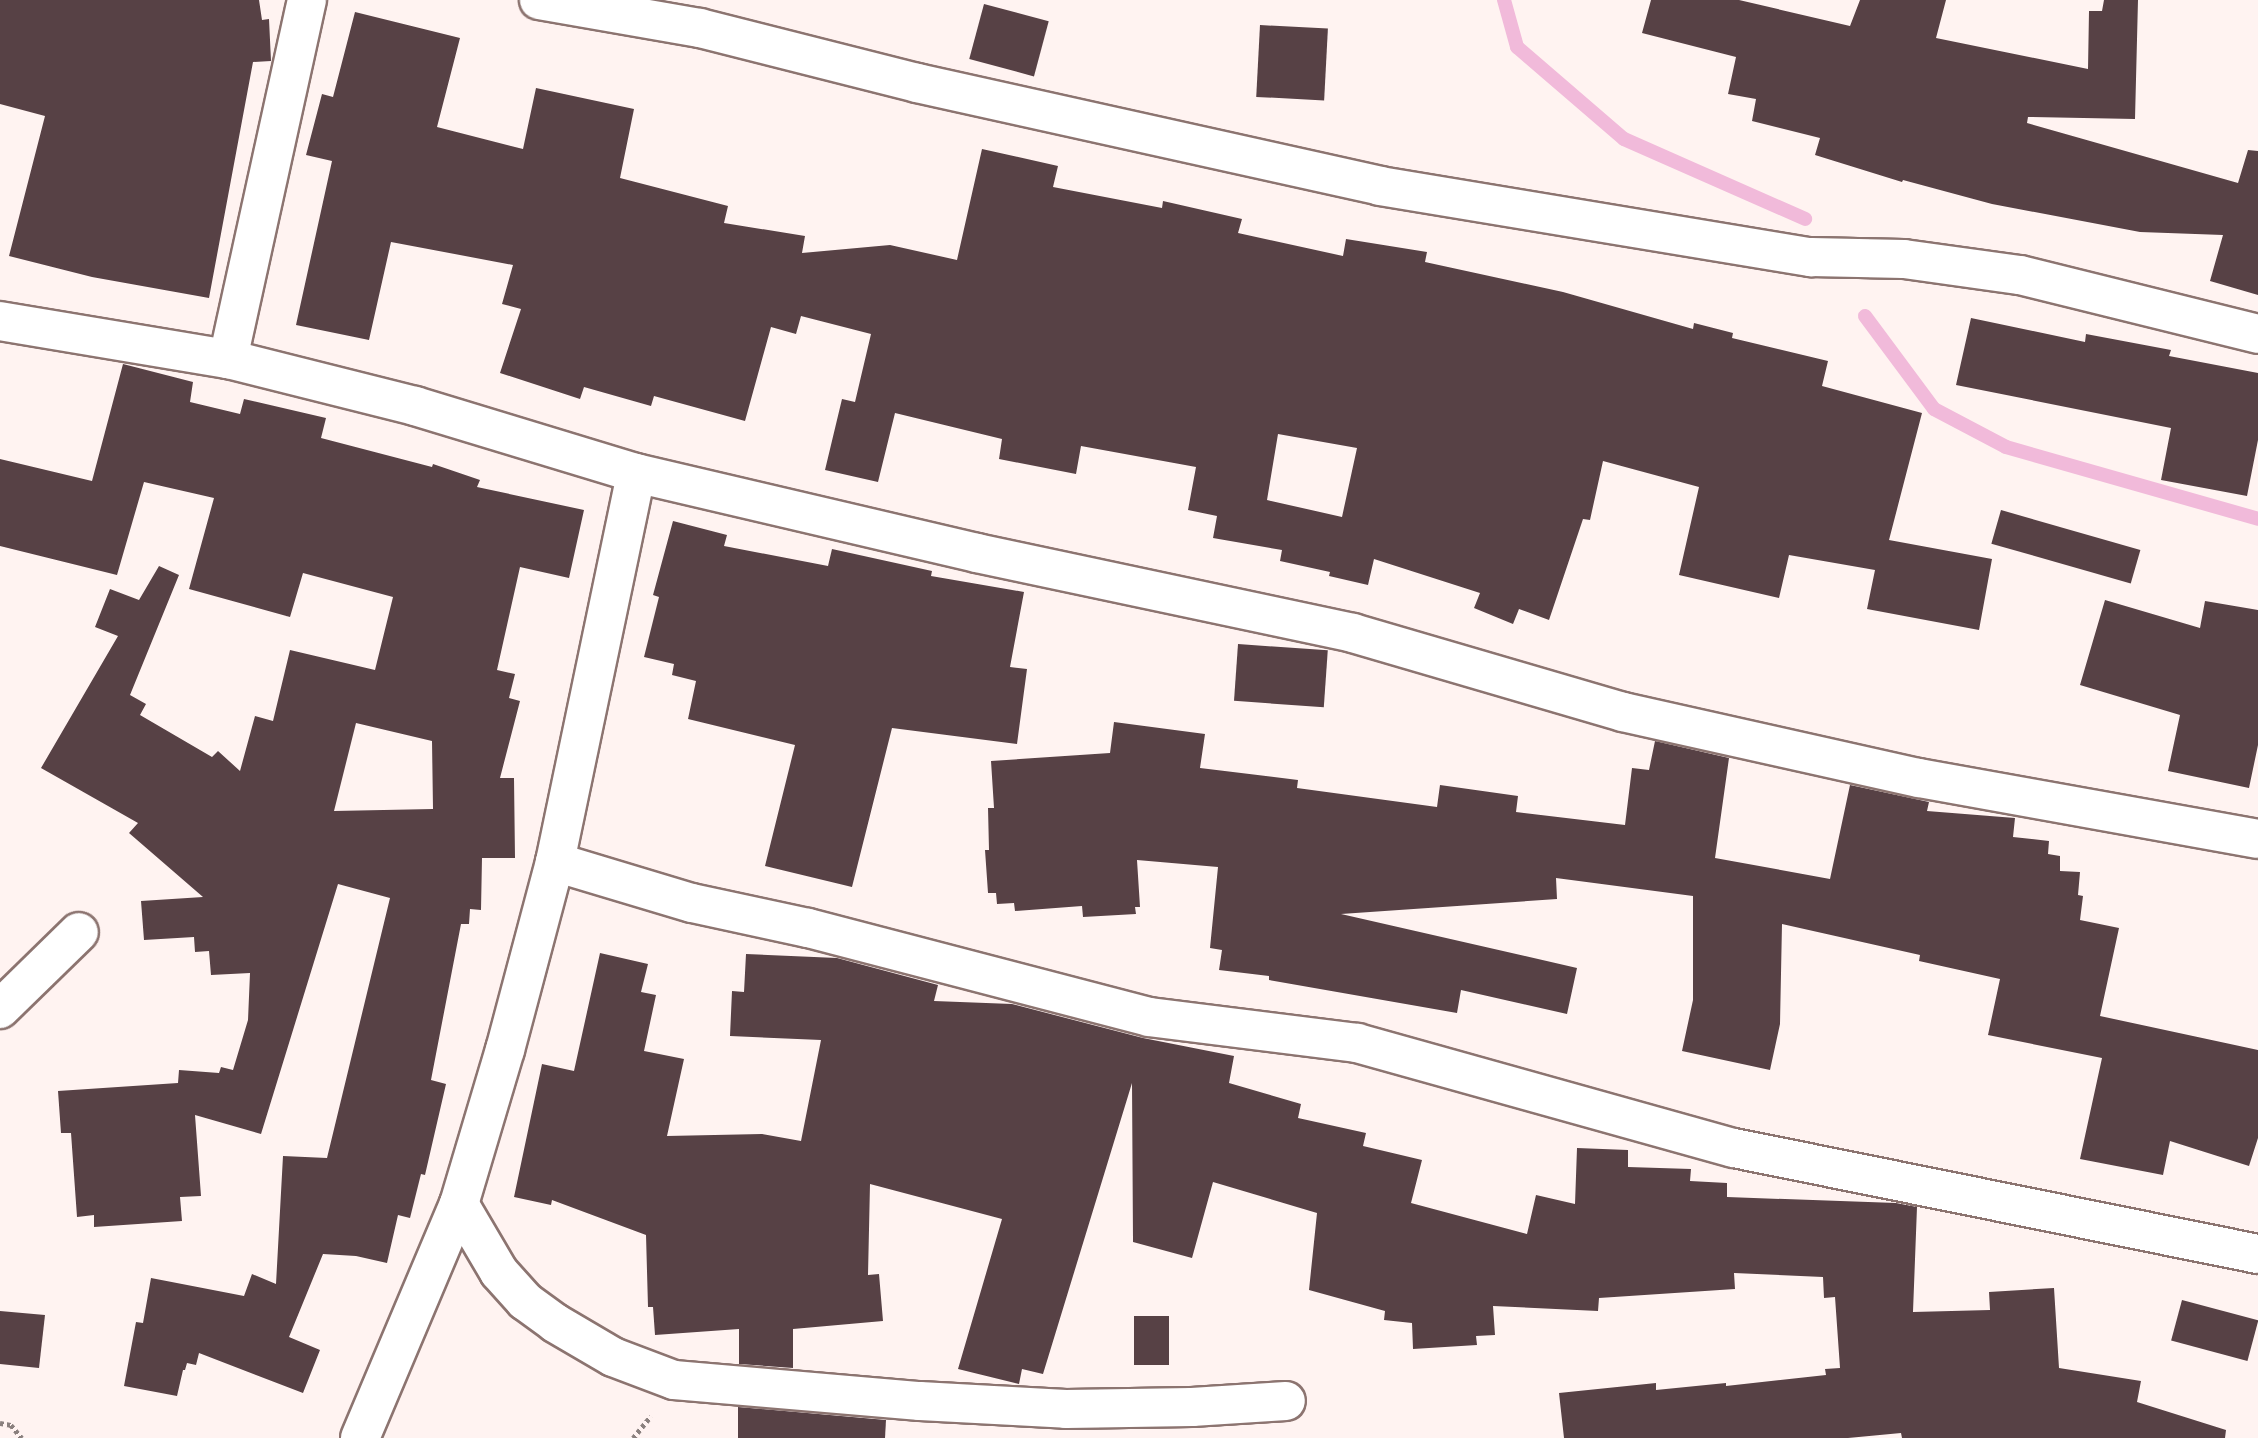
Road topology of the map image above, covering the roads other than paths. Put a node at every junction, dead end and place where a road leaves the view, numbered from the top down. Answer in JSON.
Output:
{"nodes":[{"id":1,"x":307,"y":0,"type":"edge"},
{"id":2,"x":539,"y":0,"type":"edge"},
{"id":3,"x":0,"y":321,"type":"edge"},
{"id":4,"x":2258,"y":334,"type":"edge"},
{"id":5,"x":228,"y":359,"type":"junction"},
{"id":6,"x":636,"y":473,"type":"junction"},
{"id":7,"x":2258,"y":839,"type":"edge"},
{"id":8,"x":555,"y":862,"type":"junction"},
{"id":9,"x":79,"y":932,"type":"dead end"},
{"id":10,"x":0,"y":1009,"type":"edge"},
{"id":11,"x":458,"y":1203,"type":"junction"},
{"id":12,"x":2258,"y":1254,"type":"edge"},
{"id":13,"x":1286,"y":1401,"type":"dead end"},
{"id":14,"x":360,"y":1438,"type":"edge"}],
"edges":[{"from":1,"to":5,"type":"street"},
{"from":2,"to":4,"type":"street"},
{"from":3,"to":5,"type":"street"},
{"from":5,"to":6,"type":"street"},
{"from":6,"to":7,"type":"street"},
{"from":6,"to":8,"type":"street"},
{"from":8,"to":11,"type":"street"},
{"from":8,"to":12,"type":"street"},
{"from":9,"to":10,"type":"street"},
{"from":11,"to":13,"type":"street"},
{"from":11,"to":14,"type":"street"}]}
